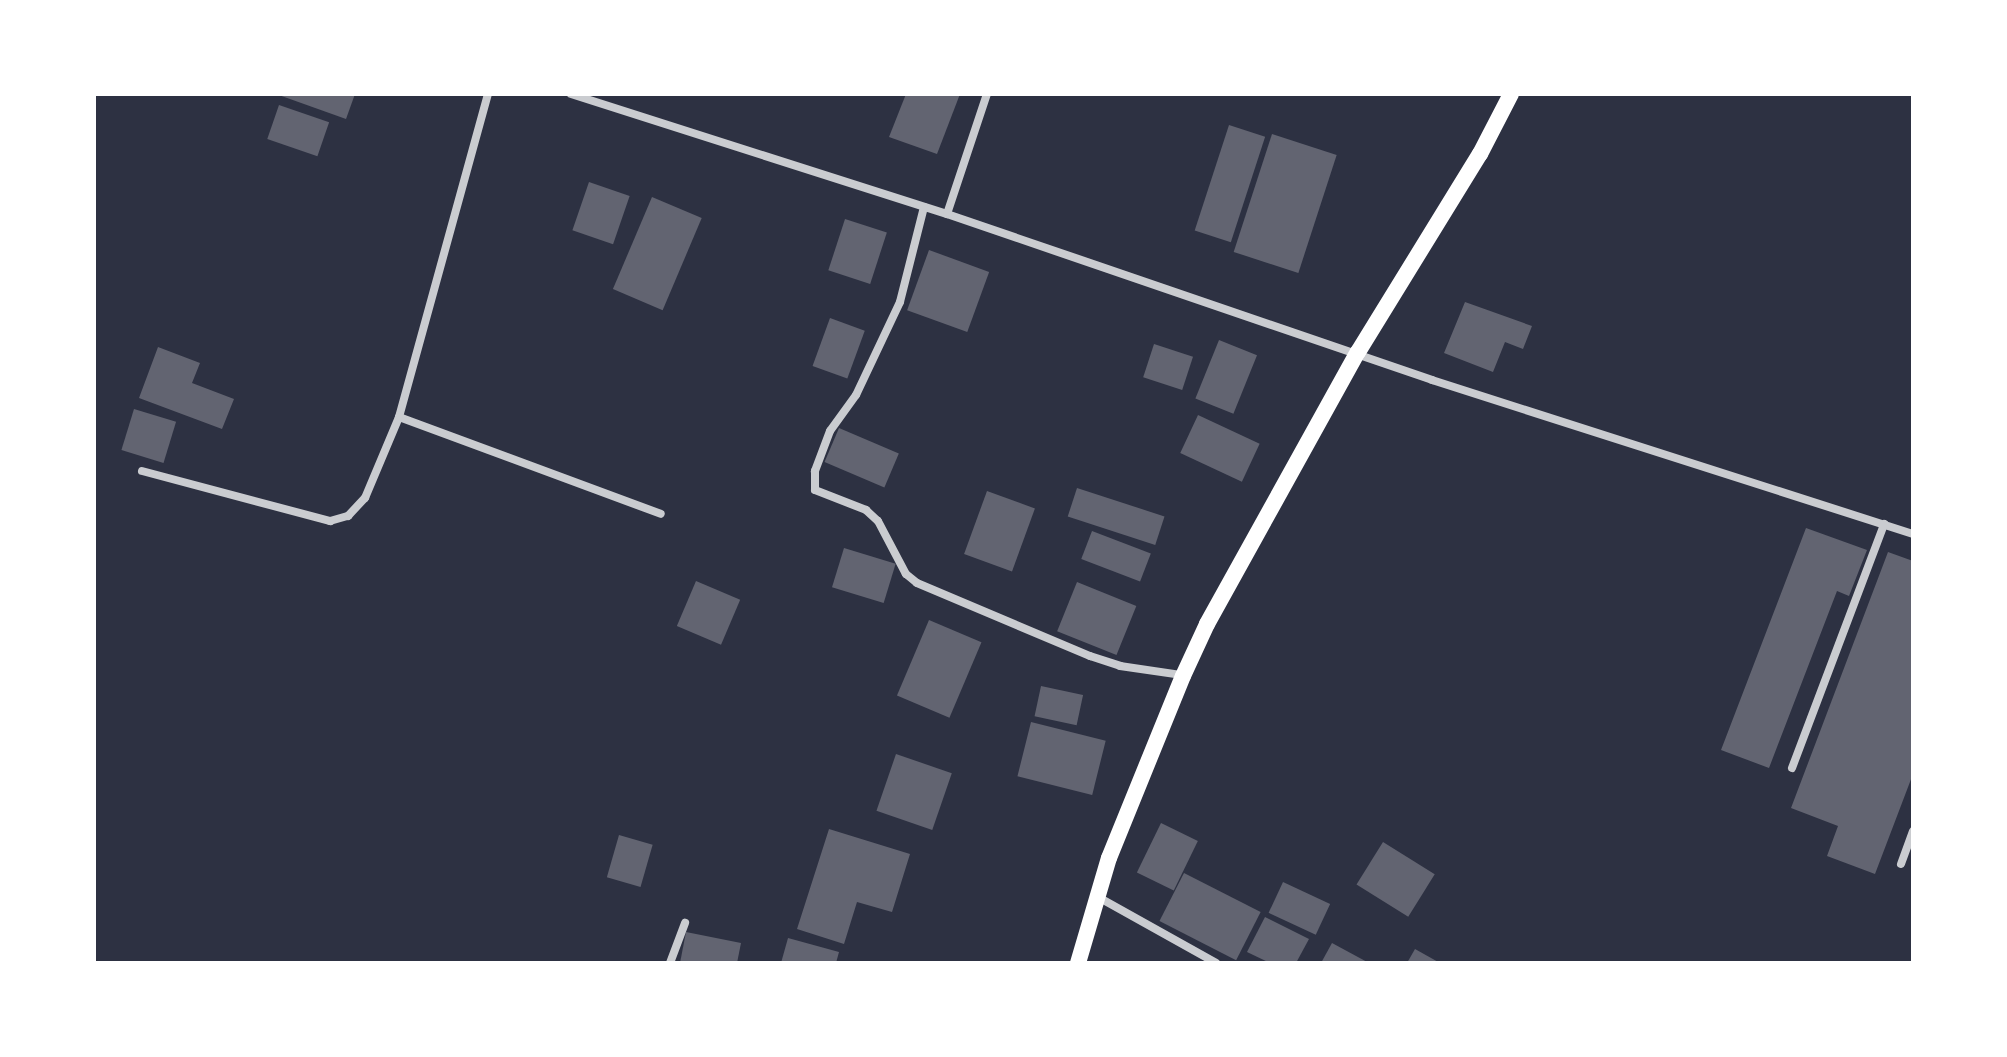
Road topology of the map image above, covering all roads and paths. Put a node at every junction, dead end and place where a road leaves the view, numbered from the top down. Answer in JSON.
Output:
{"nodes":[{"id":1,"x":488,"y":94,"type":"edge"},
{"id":2,"x":571,"y":94,"type":"edge"},
{"id":3,"x":987,"y":94,"type":"edge"},
{"id":4,"x":1511,"y":94,"type":"edge"},
{"id":5,"x":924,"y":207,"type":"junction"},
{"id":6,"x":947,"y":214,"type":"junction"},
{"id":7,"x":1358,"y":352,"type":"junction"},
{"id":8,"x":399,"y":417,"type":"junction"},
{"id":9,"x":142,"y":471,"type":"dead end"},
{"id":10,"x":661,"y":514,"type":"dead end"},
{"id":11,"x":1884,"y":524,"type":"junction"},
{"id":12,"x":1913,"y":534,"type":"edge"},
{"id":13,"x":1183,"y":676,"type":"junction"},
{"id":14,"x":1792,"y":768,"type":"dead end"},
{"id":15,"x":1913,"y":831,"type":"edge"},
{"id":16,"x":1901,"y":864,"type":"dead end"},
{"id":17,"x":1096,"y":896,"type":"junction"},
{"id":18,"x":685,"y":923,"type":"dead end"},
{"id":19,"x":670,"y":963,"type":"edge"},
{"id":20,"x":1078,"y":963,"type":"edge"},
{"id":21,"x":1216,"y":963,"type":"edge"}],
"edges":[{"from":1,"to":8,"type":"street"},
{"from":2,"to":5,"type":"street"},
{"from":3,"to":6,"type":"street"},
{"from":4,"to":7,"type":"main road"},
{"from":5,"to":6,"type":"street"},
{"from":5,"to":13,"type":"street"},
{"from":6,"to":7,"type":"street"},
{"from":7,"to":11,"type":"street"},
{"from":7,"to":13,"type":"main road"},
{"from":8,"to":9,"type":"street"},
{"from":8,"to":10,"type":"street"},
{"from":11,"to":12,"type":"street"},
{"from":11,"to":14,"type":"street"},
{"from":13,"to":17,"type":"main road"},
{"from":15,"to":16,"type":"street"},
{"from":17,"to":20,"type":"main road"},
{"from":17,"to":21,"type":"street"},
{"from":18,"to":19,"type":"street"}]}
